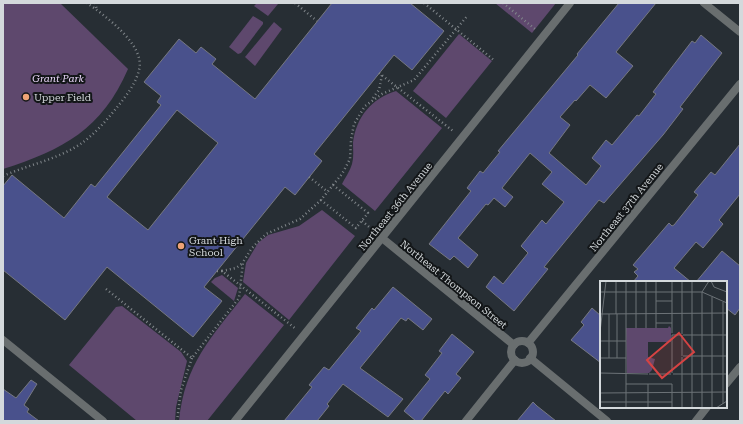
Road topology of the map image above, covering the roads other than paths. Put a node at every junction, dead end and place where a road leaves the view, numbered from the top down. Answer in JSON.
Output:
{"nodes":[{"id":1,"x":570,"y":3,"type":"edge"},
{"id":2,"x":704,"y":3,"type":"edge"},
{"id":3,"x":740,"y":32,"type":"edge"},
{"id":4,"x":740,"y":84,"type":"edge"},
{"id":5,"x":382,"y":238,"type":"junction"},
{"id":6,"x":3,"y":340,"type":"edge"},
{"id":7,"x":528,"y":343,"type":"junction"},
{"id":8,"x":514,"y":345,"type":"junction"},
{"id":9,"x":530,"y":358,"type":"junction"},
{"id":10,"x":515,"y":360,"type":"junction"},
{"id":11,"x":740,"y":367,"type":"edge"},
{"id":12,"x":727,"y":383,"type":"edge"},
{"id":13,"x":706,"y":408,"type":"edge"},
{"id":14,"x":103,"y":421,"type":"edge"},
{"id":15,"x":235,"y":421,"type":"edge"},
{"id":16,"x":466,"y":421,"type":"edge"},
{"id":17,"x":607,"y":421,"type":"edge"},
{"id":18,"x":696,"y":421,"type":"edge"}],
"edges":[{"from":1,"to":5,"type":"street","name":"Northeast 36th Avenue"},
{"from":2,"to":3,"type":"street"},
{"from":4,"to":7,"type":"street","name":"Northeast 37th Avenue"},
{"from":5,"to":8,"type":"street","name":"Northeast Thompson Street"},
{"from":5,"to":15,"type":"street","name":"Northeast 36th Avenue"},
{"from":6,"to":14,"type":"street"},
{"from":7,"to":8,"type":"street"},
{"from":7,"to":9,"type":"street"},
{"from":8,"to":10,"type":"street"},
{"from":9,"to":10,"type":"street"},
{"from":9,"to":17,"type":"street"},
{"from":10,"to":16,"type":"street"},
{"from":11,"to":12,"type":"street"},
{"from":13,"to":18,"type":"street"}]}
